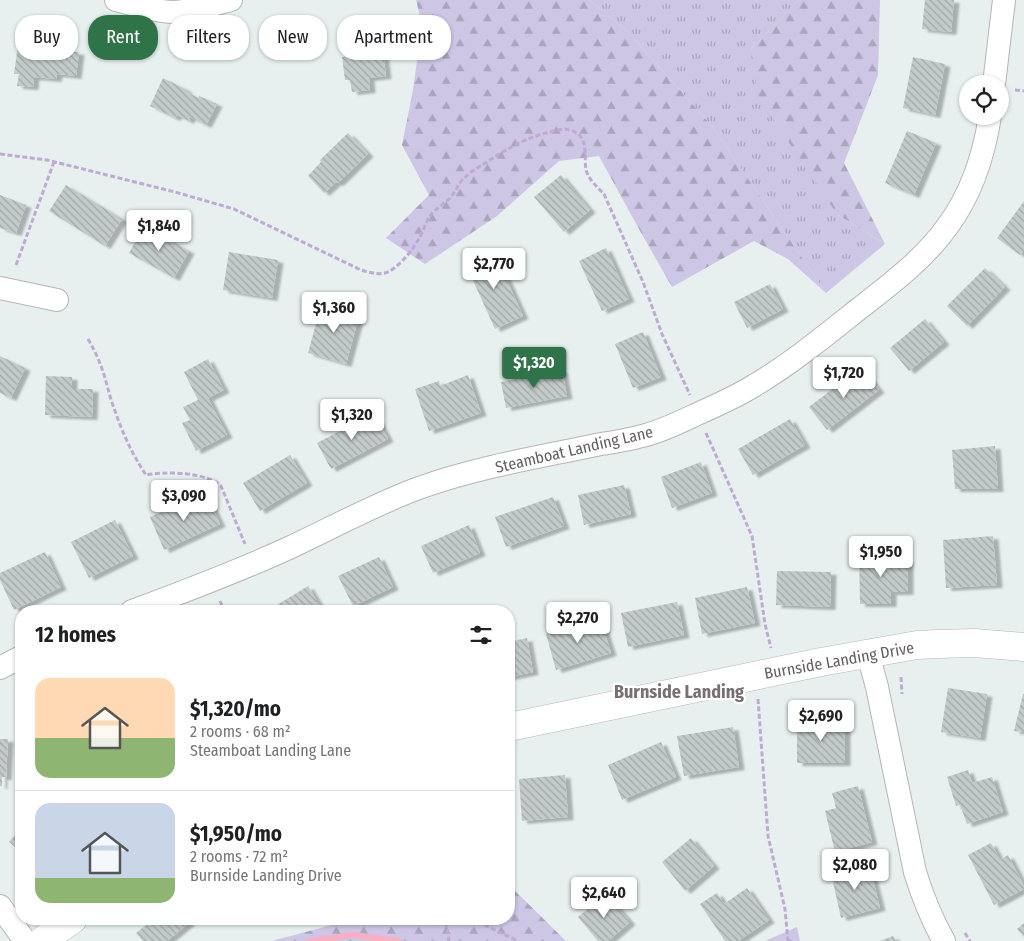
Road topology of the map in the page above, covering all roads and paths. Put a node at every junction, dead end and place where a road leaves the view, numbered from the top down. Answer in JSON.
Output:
{"nodes":[{"id":1,"x":116,"y":0,"type":"edge"},
{"id":2,"x":231,"y":0,"type":"edge"},
{"id":3,"x":1004,"y":0,"type":"edge"},
{"id":4,"x":1004,"y":75,"type":"edge"},
{"id":5,"x":1009,"y":88,"type":"edge"},
{"id":6,"x":1024,"y":91,"type":"edge"},
{"id":7,"x":988,"y":125,"type":"edge"},
{"id":8,"x":0,"y":154,"type":"edge"},
{"id":9,"x":54,"y":162,"type":"junction"},
{"id":10,"x":16,"y":265,"type":"dead end"},
{"id":11,"x":0,"y":288,"type":"edge"},
{"id":12,"x":57,"y":300,"type":"dead end"},
{"id":13,"x":88,"y":339,"type":"dead end"},
{"id":14,"x":691,"y":396,"type":"dead end"},
{"id":15,"x":707,"y":435,"type":"dead end"},
{"id":16,"x":245,"y":545,"type":"dead end"},
{"id":17,"x":220,"y":601,"type":"dead end"},
{"id":18,"x":148,"y":605,"type":"edge"},
{"id":19,"x":222,"y":605,"type":"edge"},
{"id":20,"x":1024,"y":647,"type":"edge"},
{"id":21,"x":772,"y":652,"type":"dead end"},
{"id":22,"x":868,"y":654,"type":"junction"},
{"id":23,"x":15,"y":660,"type":"edge"},
{"id":24,"x":0,"y":668,"type":"edge"},
{"id":25,"x":901,"y":677,"type":"dead end"},
{"id":26,"x":902,"y":699,"type":"dead end"},
{"id":27,"x":758,"y":701,"type":"dead end"},
{"id":28,"x":515,"y":726,"type":"edge"},
{"id":29,"x":0,"y":906,"type":"edge"},
{"id":30,"x":65,"y":925,"type":"edge"},
{"id":31,"x":446,"y":925,"type":"edge"},
{"id":32,"x":484,"y":925,"type":"edge"},
{"id":33,"x":962,"y":928,"type":"dead end"},
{"id":34,"x":25,"y":941,"type":"edge"},
{"id":35,"x":42,"y":941,"type":"edge"},
{"id":36,"x":449,"y":941,"type":"edge"},
{"id":37,"x":518,"y":941,"type":"edge"},
{"id":38,"x":788,"y":941,"type":"edge"},
{"id":39,"x":944,"y":941,"type":"edge"},
{"id":40,"x":970,"y":941,"type":"edge"}],
"edges":[{"from":1,"to":2,"type":"street"},
{"from":3,"to":4,"type":"street"},
{"from":5,"to":6,"type":"path"},
{"from":7,"to":18,"type":"street","name":"Steamboat Landing Lane"},
{"from":8,"to":9,"type":"path"},
{"from":9,"to":10,"type":"path"},
{"from":9,"to":14,"type":"path"},
{"from":11,"to":12,"type":"street"},
{"from":13,"to":16,"type":"path"},
{"from":15,"to":21,"type":"path"},
{"from":17,"to":19,"type":"path"},
{"from":20,"to":22,"type":"street","name":"Burnside Landing Drive"},
{"from":22,"to":28,"type":"street","name":"Burnside Landing Drive"},
{"from":22,"to":39,"type":"street"},
{"from":23,"to":24,"type":"street"},
{"from":25,"to":26,"type":"path"},
{"from":27,"to":38,"type":"path"},
{"from":29,"to":34,"type":"street"},
{"from":30,"to":35,"type":"street"},
{"from":31,"to":36,"type":"path"},
{"from":32,"to":37,"type":"path"},
{"from":33,"to":40,"type":"path"}]}
